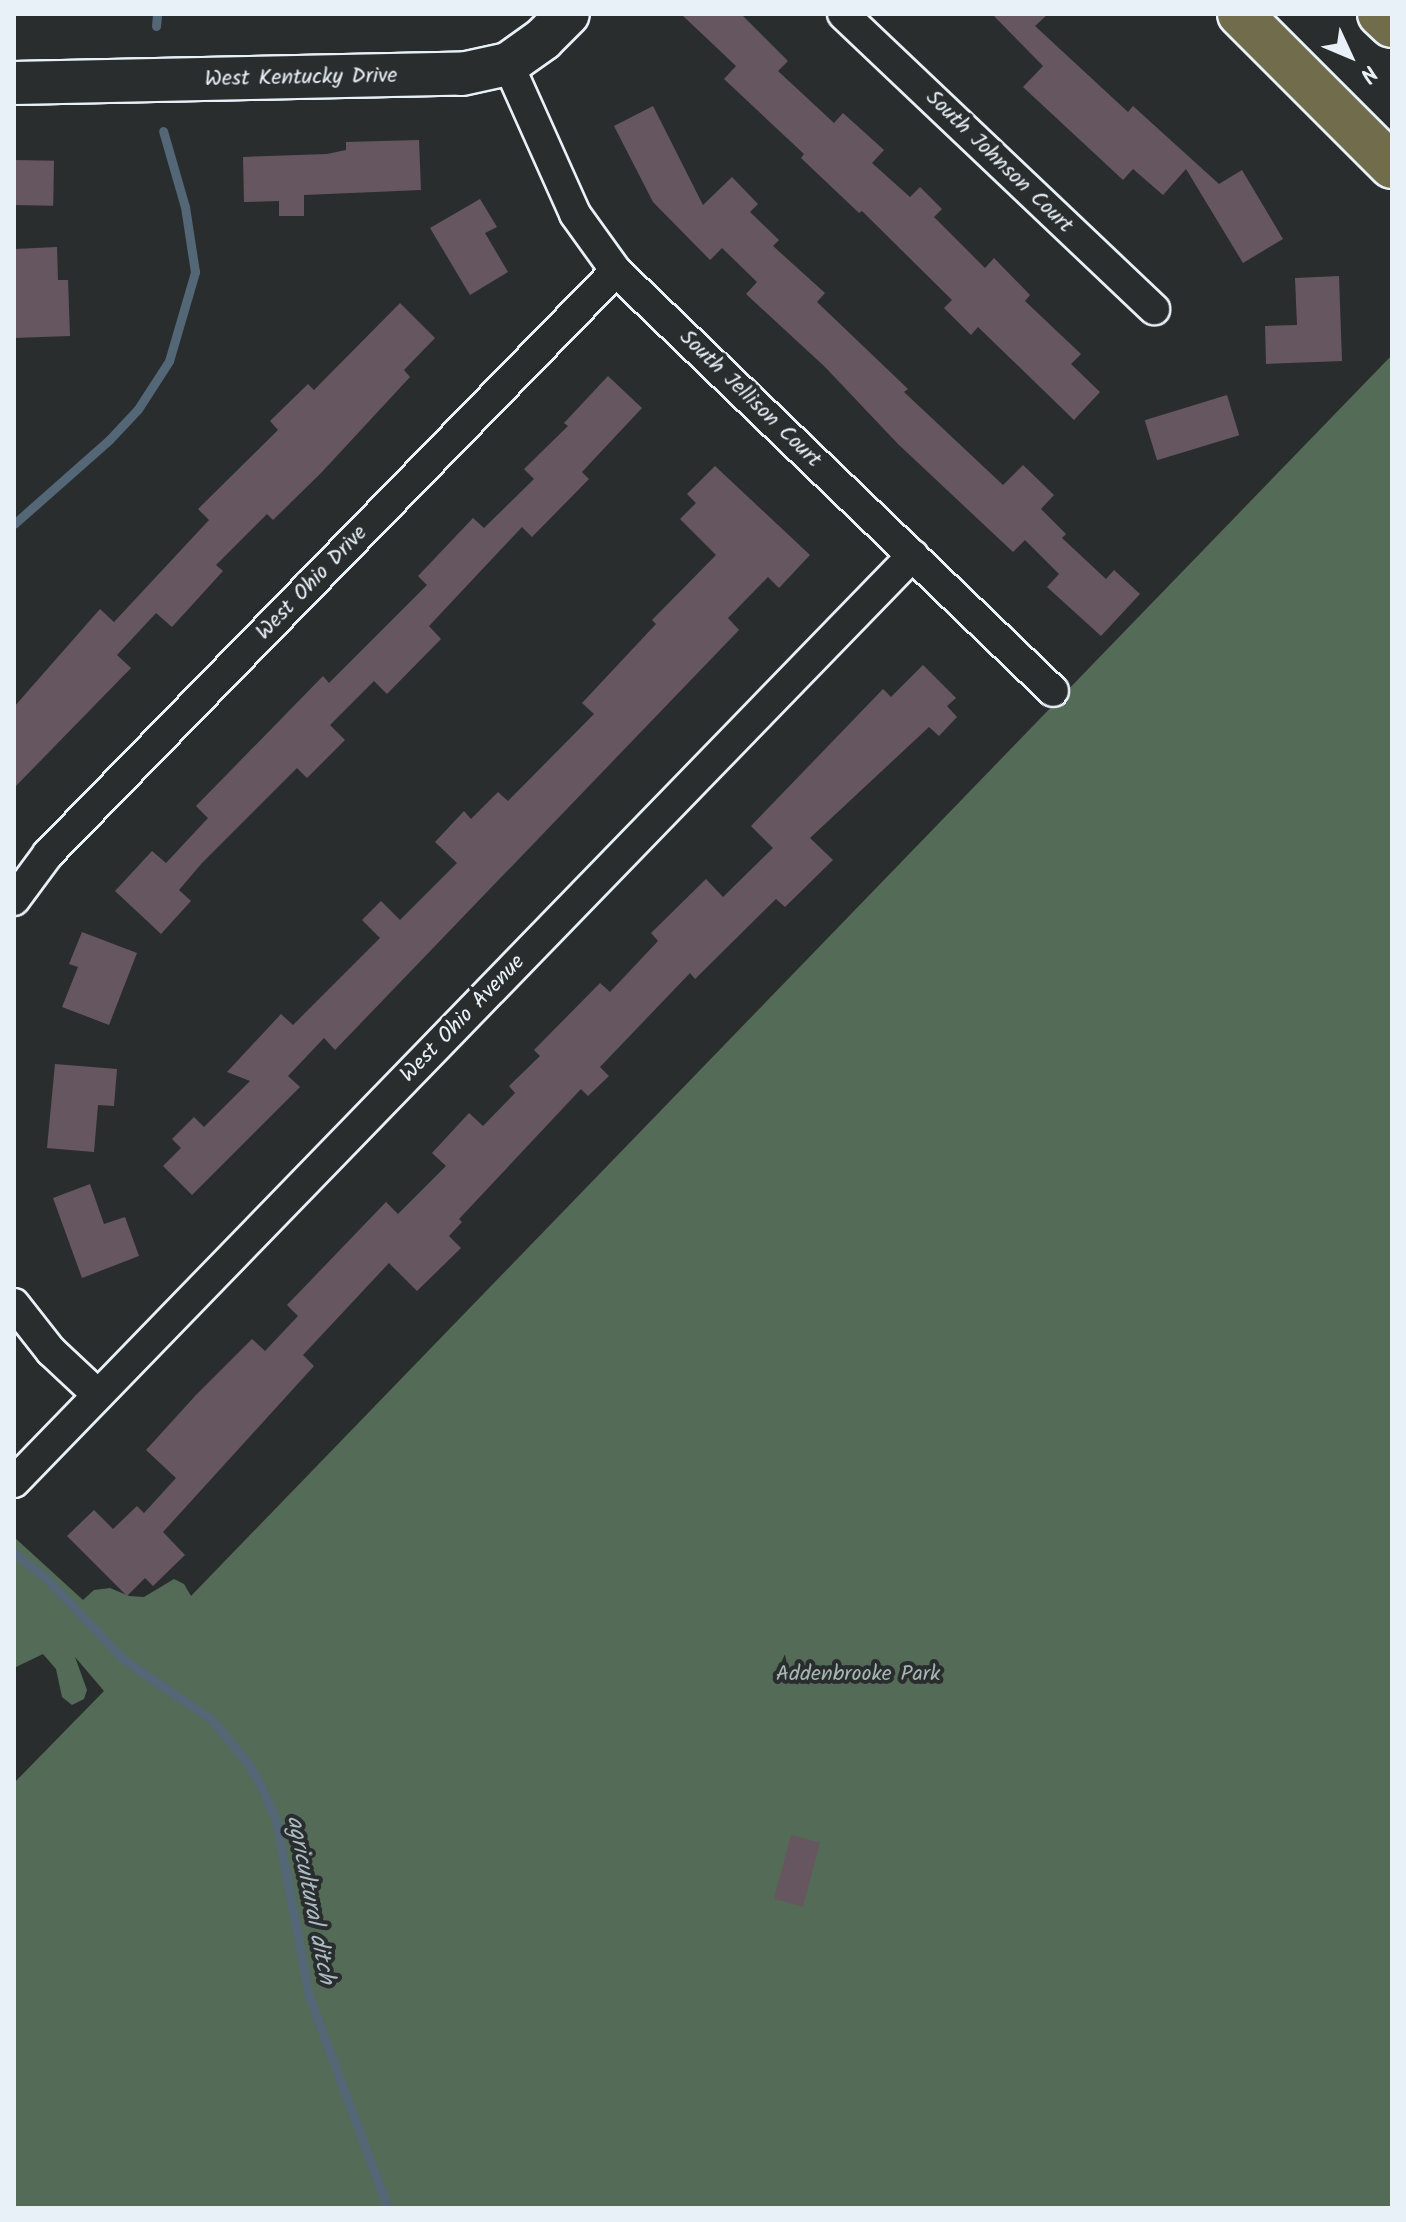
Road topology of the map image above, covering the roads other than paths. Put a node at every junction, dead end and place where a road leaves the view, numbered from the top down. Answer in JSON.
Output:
{"nodes":[{"id":1,"x":568,"y":14,"type":"edge"},
{"id":2,"x":843,"y":14,"type":"edge"},
{"id":3,"x":1240,"y":14,"type":"edge"},
{"id":4,"x":1380,"y":14,"type":"edge"},
{"id":5,"x":1392,"y":25,"type":"edge"},
{"id":6,"x":508,"y":64,"type":"junction"},
{"id":7,"x":14,"y":83,"type":"edge"},
{"id":8,"x":1392,"y":166,"type":"edge"},
{"id":9,"x":616,"y":271,"type":"junction"},
{"id":10,"x":1154,"y":309,"type":"dead end"},
{"id":11,"x":913,"y":555,"type":"junction"},
{"id":12,"x":1053,"y":691,"type":"dead end"},
{"id":13,"x":14,"y":900,"type":"edge"},
{"id":14,"x":14,"y":1304,"type":"edge"},
{"id":15,"x":98,"y":1395,"type":"junction"},
{"id":16,"x":14,"y":1482,"type":"edge"}],
"edges":[{"from":1,"to":6,"type":"street","name":"West Kentucky Drive"},
{"from":2,"to":10,"type":"street","name":"South Johnson Court"},
{"from":3,"to":8,"type":"main road"},
{"from":4,"to":5,"type":"main road"},
{"from":6,"to":7,"type":"street","name":"West Kentucky Drive"},
{"from":6,"to":9,"type":"street","name":"South Jellison Court"},
{"from":9,"to":11,"type":"street","name":"South Jellison Court"},
{"from":9,"to":13,"type":"street","name":"West Ohio Drive"},
{"from":11,"to":12,"type":"street","name":"South Jellison Court"},
{"from":11,"to":15,"type":"street","name":"West Ohio Avenue"},
{"from":14,"to":15,"type":"street"},
{"from":15,"to":16,"type":"street","name":"West Ohio Avenue"}]}
